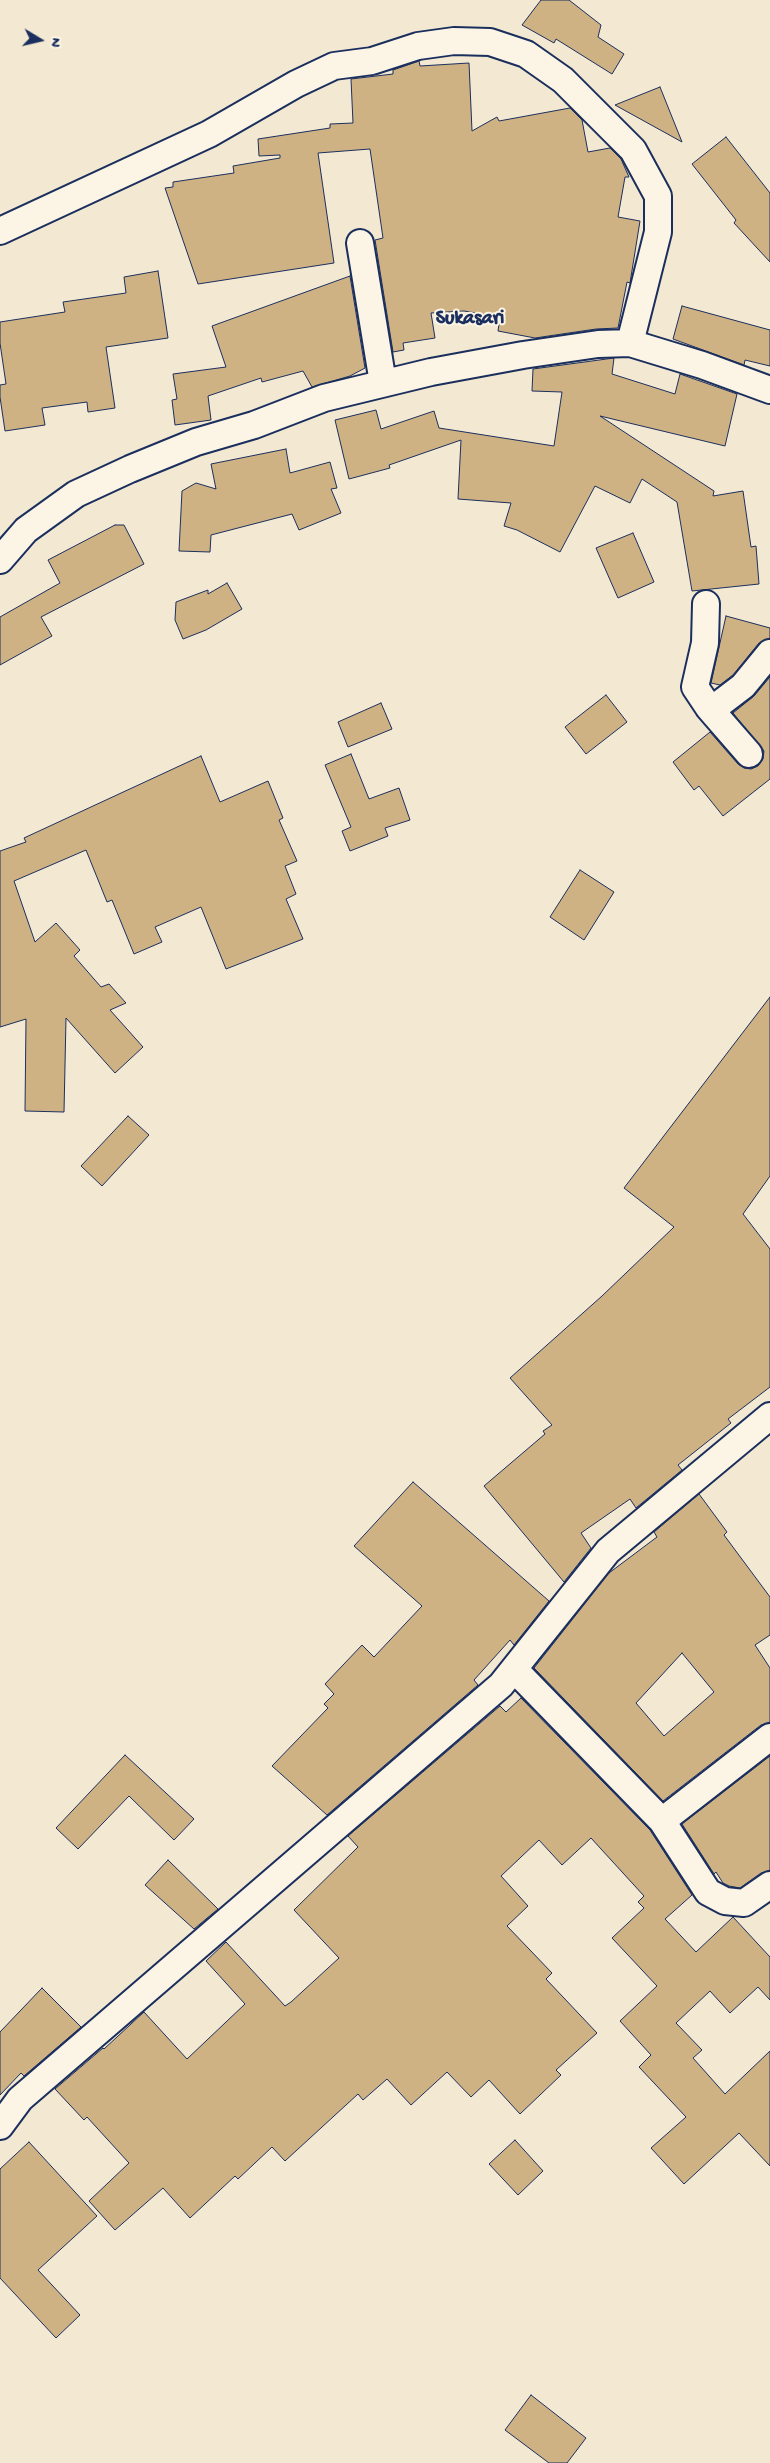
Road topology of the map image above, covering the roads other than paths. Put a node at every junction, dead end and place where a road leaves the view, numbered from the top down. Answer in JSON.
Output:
{"nodes":[{"id":1,"x":0,"y":231,"type":"edge"},
{"id":2,"x":360,"y":243,"type":"dead end"},
{"id":3,"x":630,"y":343,"type":"junction"},
{"id":4,"x":383,"y":383,"type":"junction"},
{"id":5,"x":770,"y":390,"type":"edge"},
{"id":6,"x":0,"y":560,"type":"edge"},
{"id":7,"x":706,"y":604,"type":"dead end"},
{"id":8,"x":770,"y":653,"type":"edge"},
{"id":9,"x":709,"y":708,"type":"junction"},
{"id":10,"x":749,"y":754,"type":"dead end"},
{"id":11,"x":770,"y":1416,"type":"edge"},
{"id":12,"x":514,"y":1669,"type":"junction"},
{"id":13,"x":770,"y":1737,"type":"edge"},
{"id":14,"x":662,"y":1821,"type":"junction"},
{"id":15,"x":770,"y":1885,"type":"edge"},
{"id":16,"x":0,"y":2126,"type":"edge"}],
"edges":[{"from":1,"to":3,"type":"street"},
{"from":2,"to":4,"type":"street"},
{"from":3,"to":4,"type":"street"},
{"from":3,"to":5,"type":"street"},
{"from":4,"to":6,"type":"street"},
{"from":7,"to":9,"type":"street"},
{"from":8,"to":9,"type":"street"},
{"from":9,"to":10,"type":"street"},
{"from":11,"to":12,"type":"street"},
{"from":12,"to":14,"type":"street"},
{"from":12,"to":16,"type":"street"},
{"from":13,"to":14,"type":"street"},
{"from":14,"to":15,"type":"street"}]}
